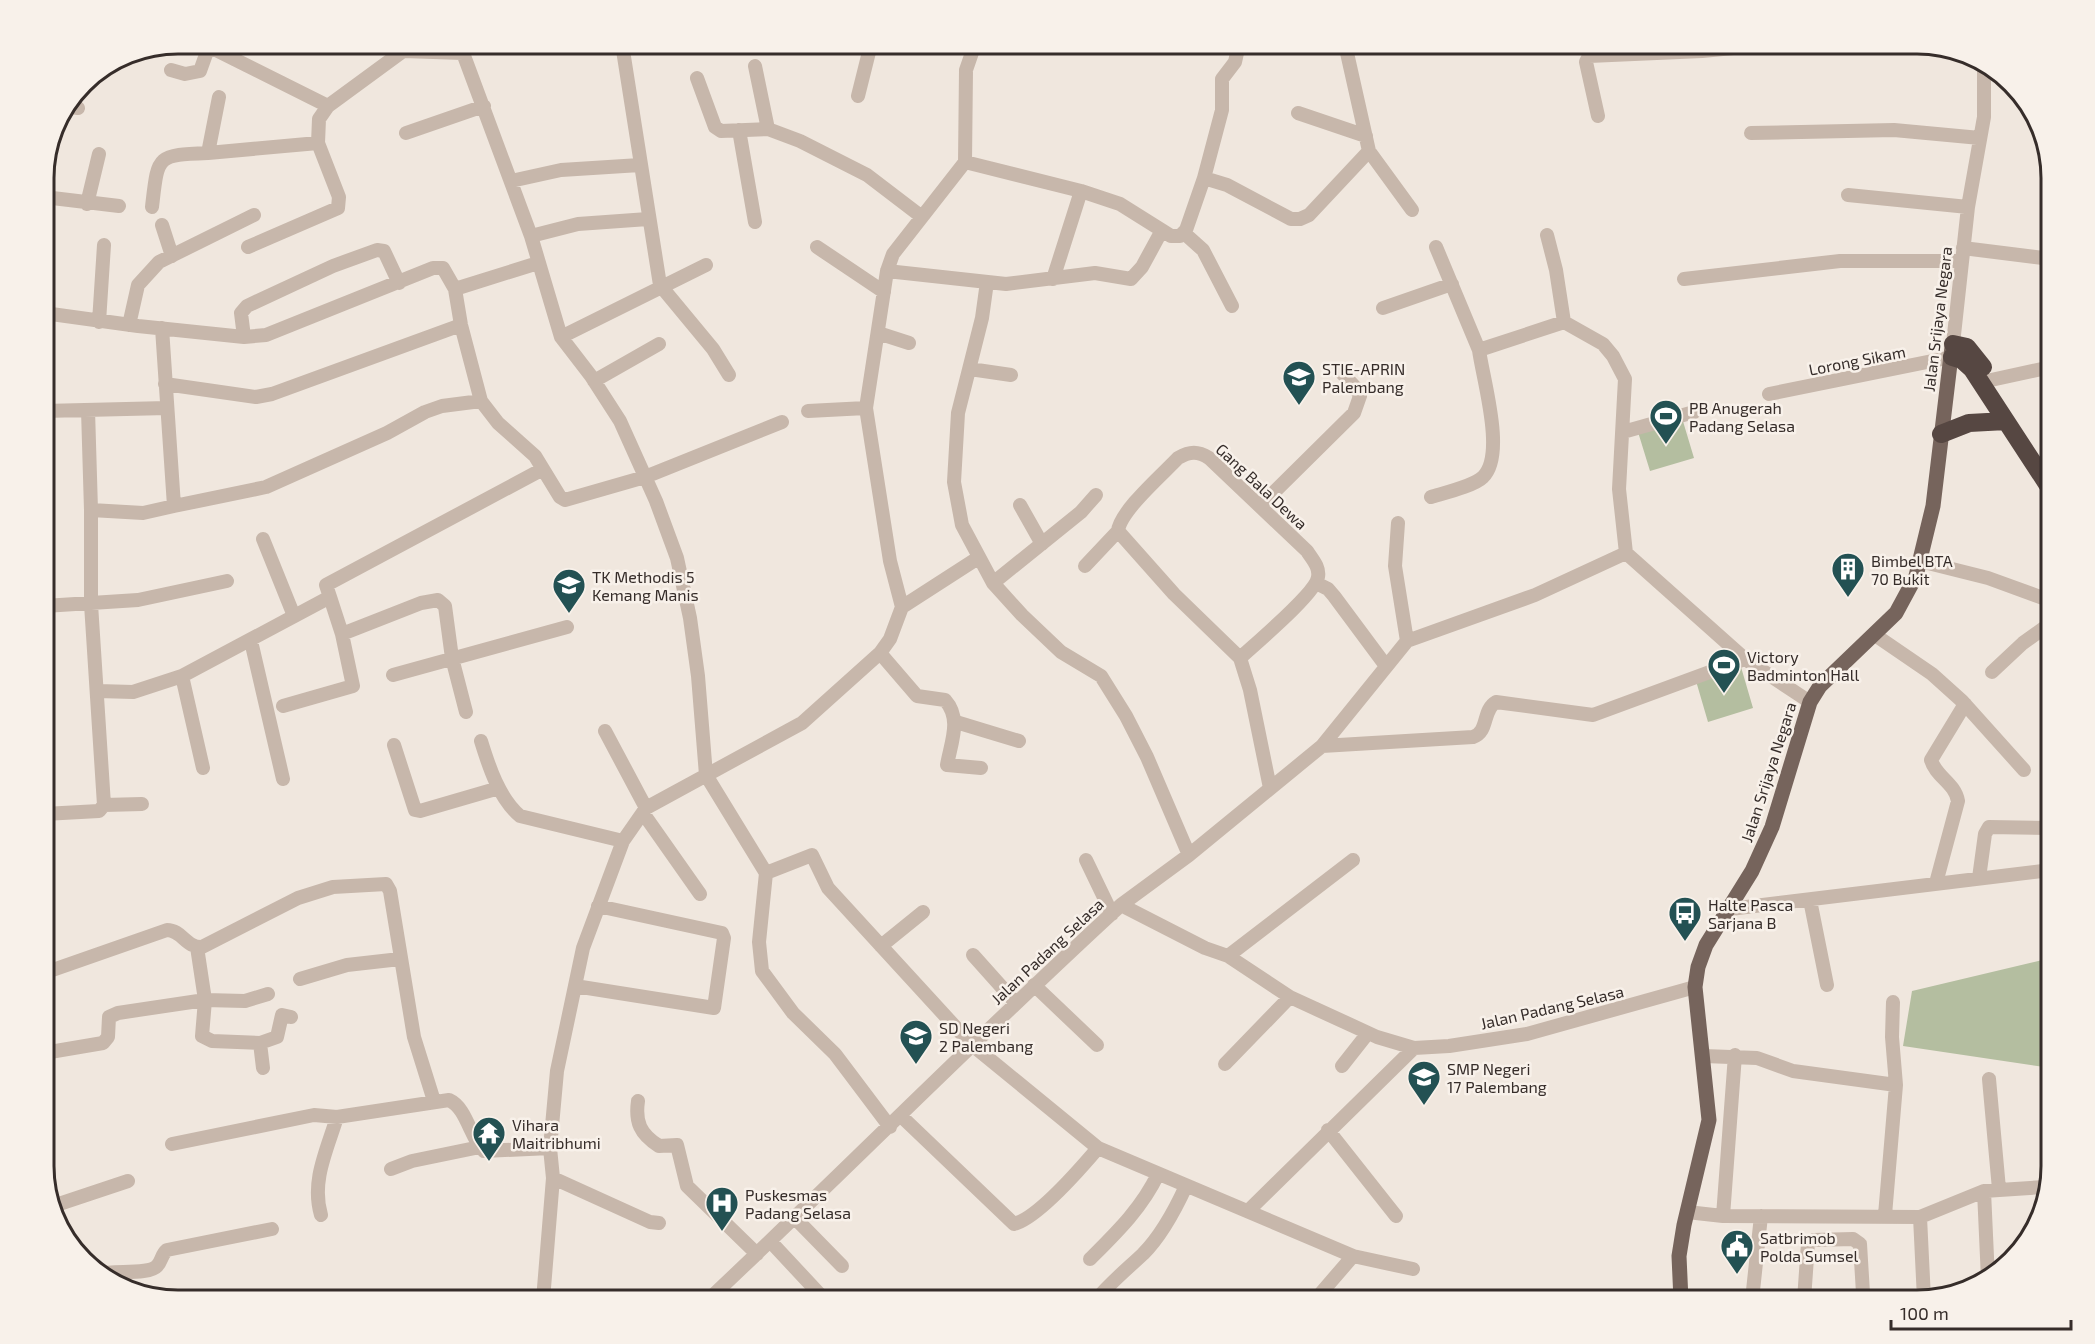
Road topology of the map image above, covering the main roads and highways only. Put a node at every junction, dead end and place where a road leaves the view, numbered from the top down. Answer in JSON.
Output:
{"nodes":[{"id":1,"x":1952,"y":351,"type":"junction"},
{"id":2,"x":2006,"y":421,"type":"junction"},
{"id":3,"x":1941,"y":434,"type":"junction"},
{"id":4,"x":2041,"y":455,"type":"edge"},
{"id":5,"x":2041,"y":474,"type":"edge"},
{"id":6,"x":1681,"y":1290,"type":"edge"}],
"edges":[{"from":1,"to":2,"type":"highway"},
{"from":1,"to":3,"type":"main road","name":"Jalan Srijaya Negara"},
{"from":1,"to":4,"type":"highway"},
{"from":2,"to":3,"type":"highway"},
{"from":2,"to":5,"type":"highway"},
{"from":3,"to":6,"type":"main road","name":"Jalan Srijaya Negara"}]}
